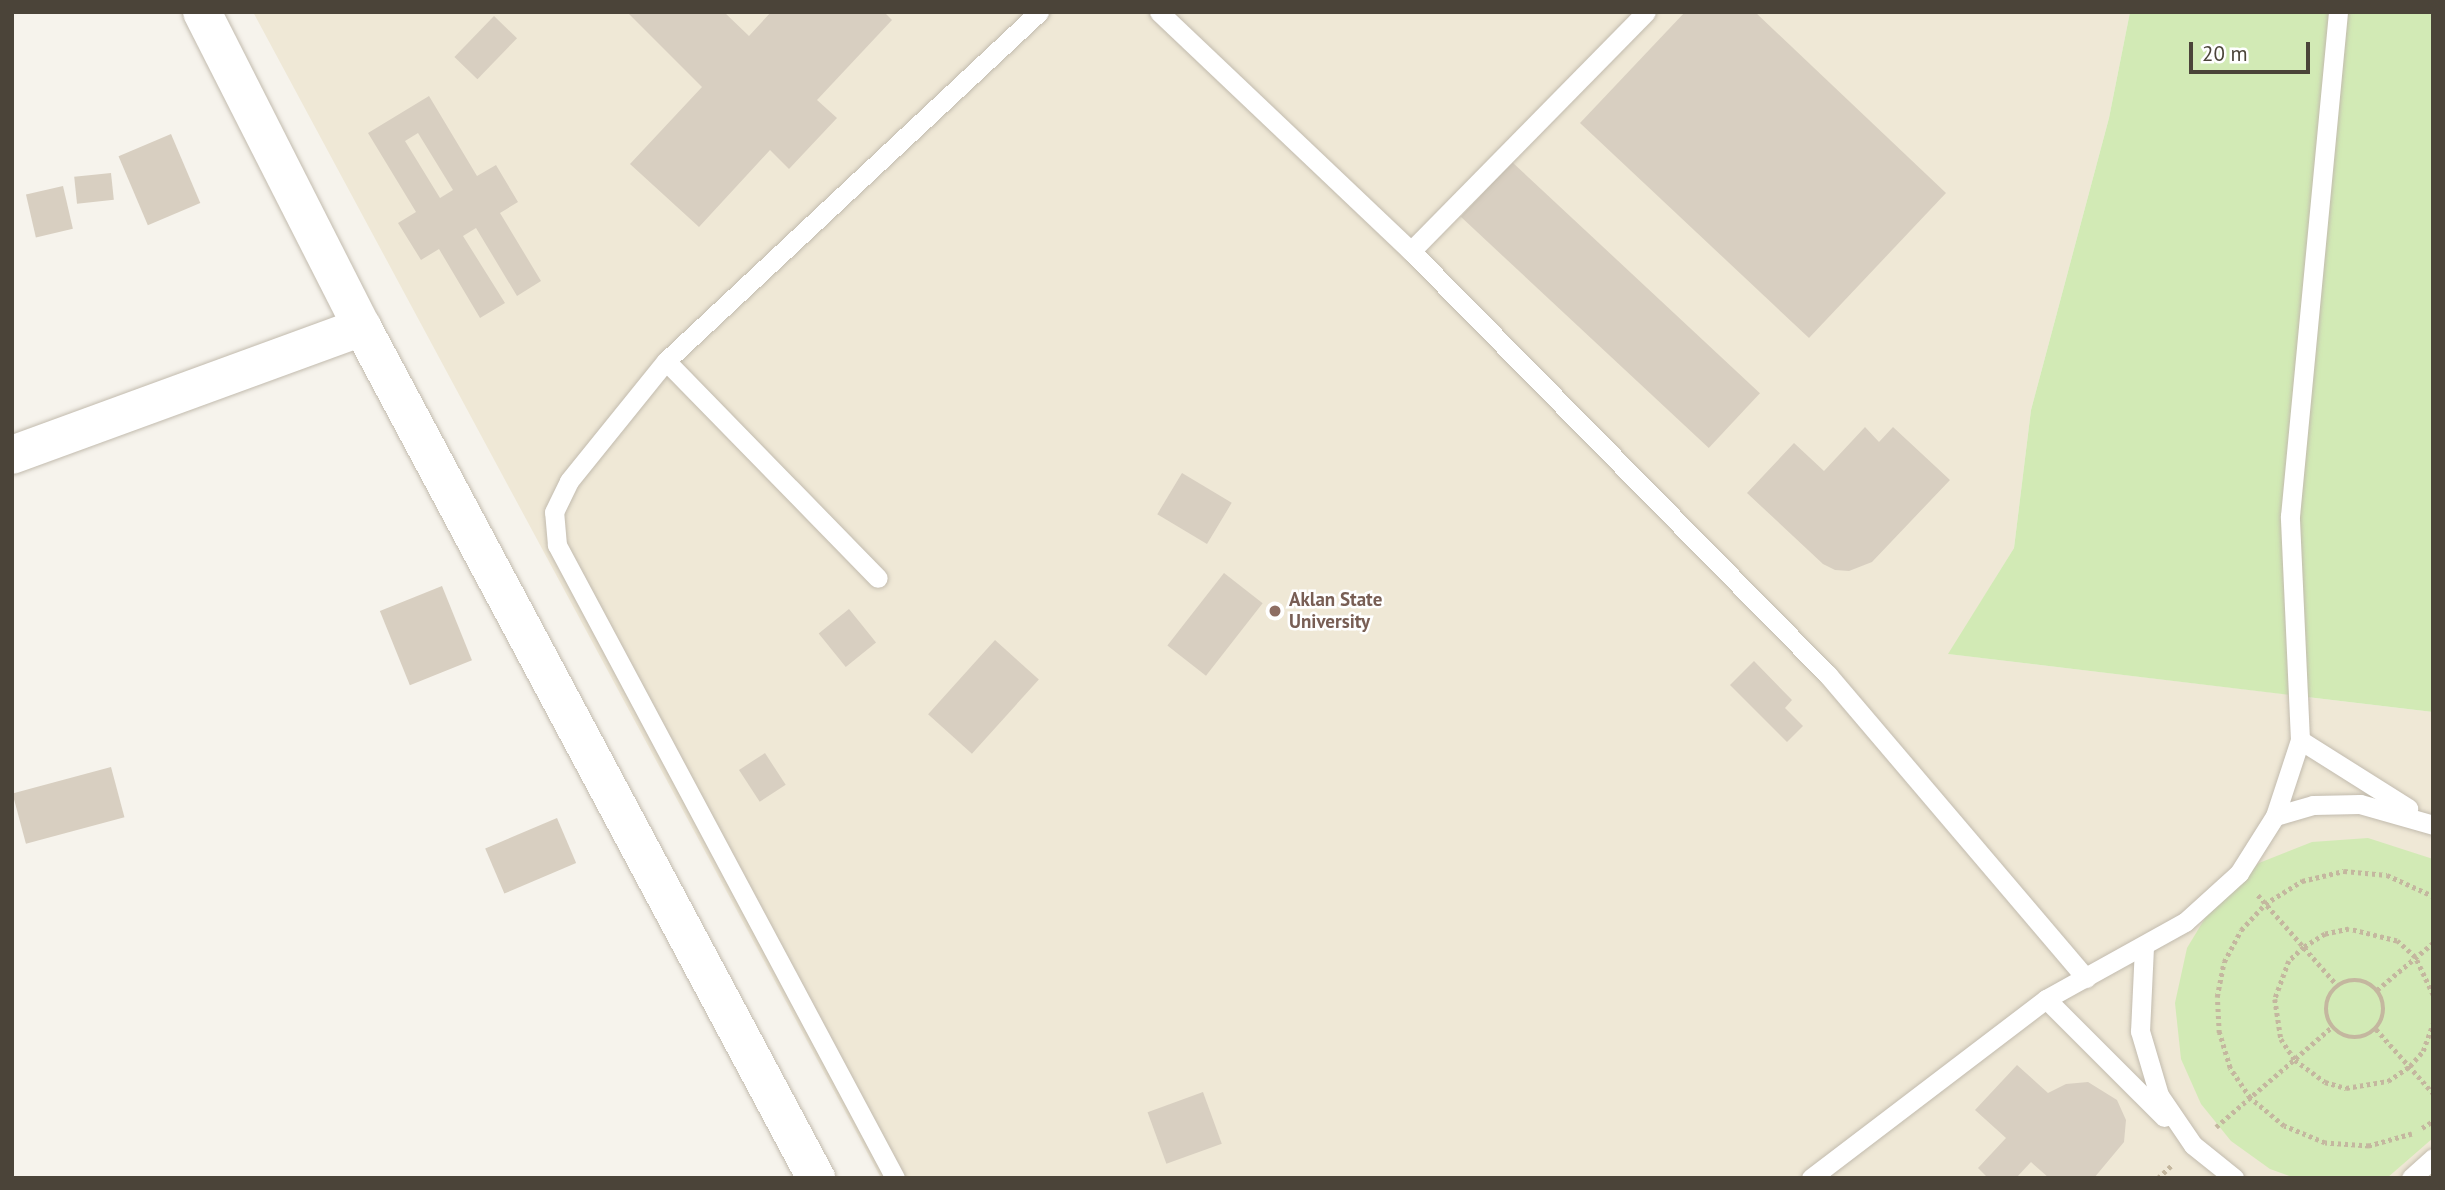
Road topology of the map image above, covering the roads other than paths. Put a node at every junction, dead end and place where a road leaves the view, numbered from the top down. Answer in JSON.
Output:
{"nodes":[{"id":1,"x":202,"y":12,"type":"edge"},
{"id":2,"x":1039,"y":12,"type":"edge"},
{"id":3,"x":1159,"y":12,"type":"edge"},
{"id":4,"x":1646,"y":12,"type":"edge"},
{"id":5,"x":2338,"y":12,"type":"edge"},
{"id":6,"x":1411,"y":251,"type":"junction"},
{"id":7,"x":362,"y":327,"type":"junction"},
{"id":8,"x":666,"y":361,"type":"junction"},
{"id":9,"x":12,"y":455,"type":"edge"},
{"id":10,"x":878,"y":578,"type":"dead end"},
{"id":11,"x":2300,"y":740,"type":"junction"},
{"id":12,"x":2275,"y":816,"type":"junction"},
{"id":13,"x":2433,"y":825,"type":"edge"},
{"id":14,"x":2144,"y":947,"type":"junction"},
{"id":15,"x":2086,"y":978,"type":"junction"},
{"id":16,"x":2046,"y":999,"type":"junction"},
{"id":17,"x":2193,"y":1146,"type":"junction"},
{"id":18,"x":2433,"y":1158,"type":"edge"},
{"id":19,"x":817,"y":1178,"type":"edge"},
{"id":20,"x":895,"y":1178,"type":"edge"},
{"id":21,"x":1811,"y":1178,"type":"edge"},
{"id":22,"x":2234,"y":1178,"type":"edge"},
{"id":23,"x":2411,"y":1178,"type":"edge"}],
"edges":[{"from":1,"to":7,"type":"street"},
{"from":2,"to":8,"type":"lane"},
{"from":3,"to":6,"type":"lane"},
{"from":4,"to":6,"type":"lane"},
{"from":5,"to":11,"type":"lane"},
{"from":6,"to":15,"type":"lane"},
{"from":7,"to":9,"type":"street"},
{"from":7,"to":19,"type":"street"},
{"from":8,"to":10,"type":"lane"},
{"from":8,"to":20,"type":"lane"},
{"from":11,"to":12,"type":"lane"},
{"from":11,"to":13,"type":"lane"},
{"from":12,"to":13,"type":"lane"},
{"from":12,"to":14,"type":"lane"},
{"from":14,"to":15,"type":"lane"},
{"from":14,"to":17,"type":"lane"},
{"from":15,"to":16,"type":"lane"},
{"from":16,"to":17,"type":"lane"},
{"from":16,"to":21,"type":"lane"},
{"from":17,"to":22,"type":"lane"},
{"from":18,"to":23,"type":"lane"}]}
